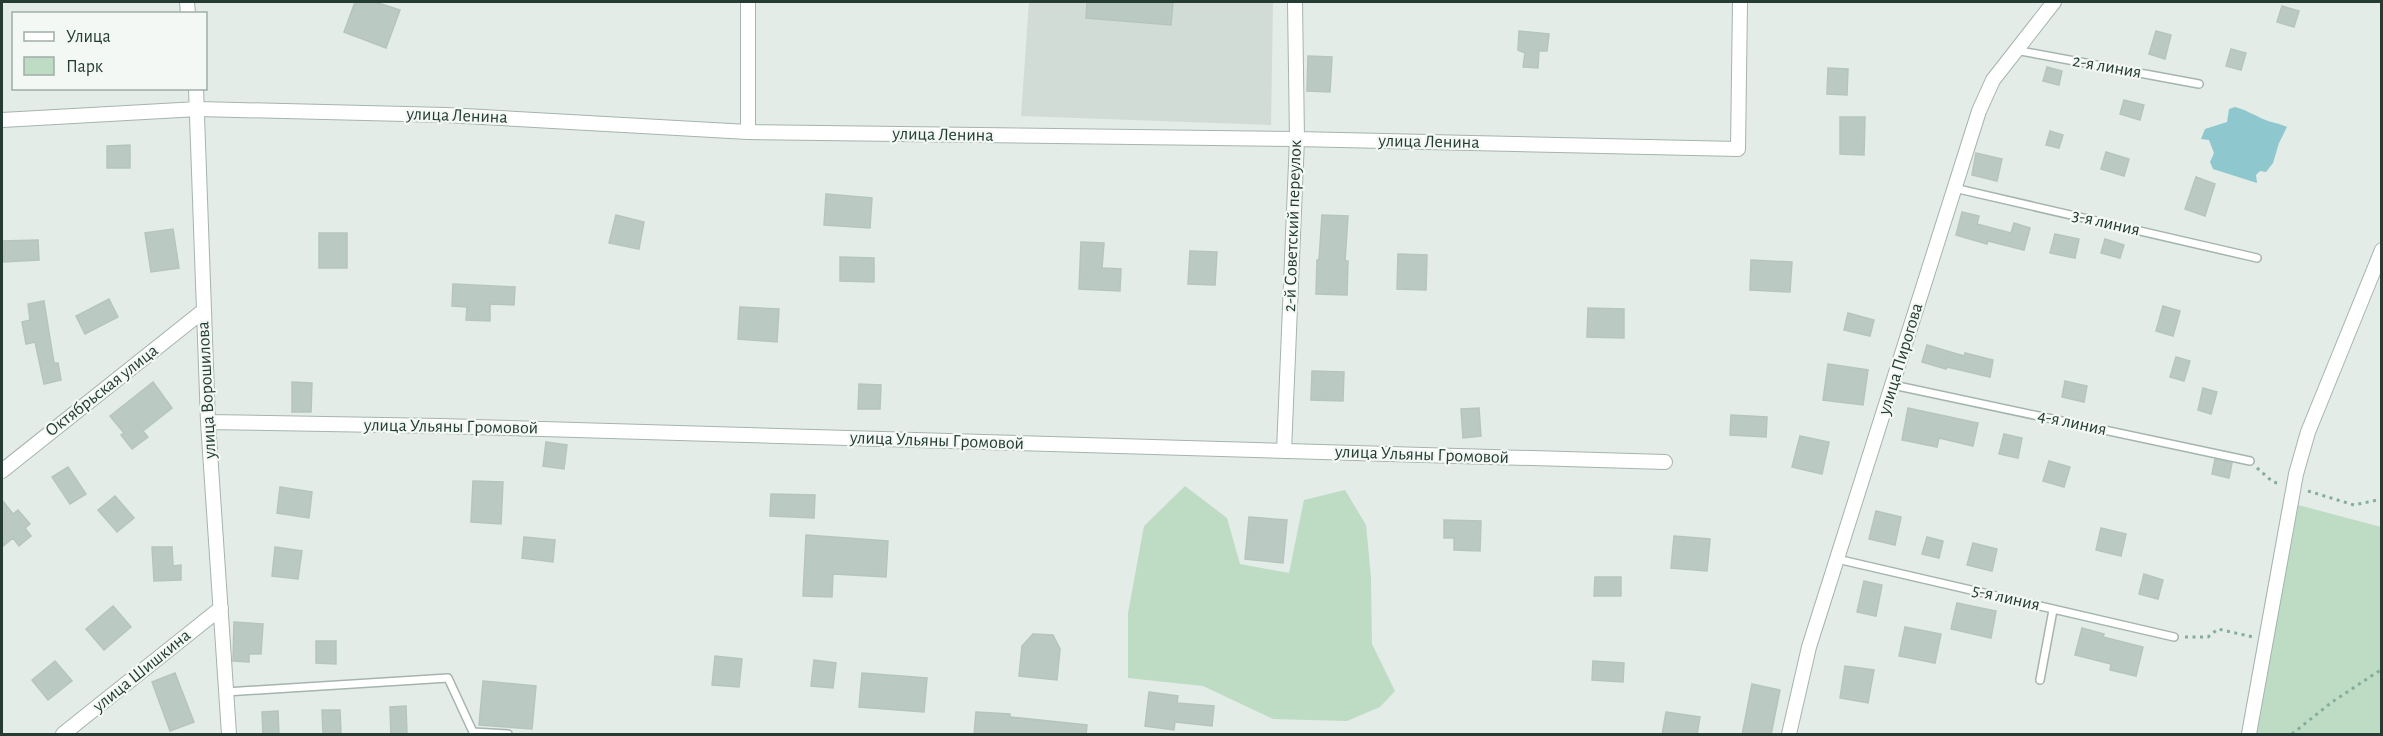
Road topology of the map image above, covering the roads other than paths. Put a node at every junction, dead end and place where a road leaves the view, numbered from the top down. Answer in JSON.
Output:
{"nodes":[{"id":1,"x":748,"y":2,"type":"edge"},
{"id":2,"x":1295,"y":2,"type":"edge"},
{"id":3,"x":1740,"y":2,"type":"edge"},
{"id":4,"x":2054,"y":2,"type":"edge"},
{"id":5,"x":2015,"y":50,"type":"junction"},
{"id":6,"x":2199,"y":84,"type":"dead end"},
{"id":7,"x":196,"y":90,"type":"edge"},
{"id":8,"x":198,"y":110,"type":"junction"},
{"id":9,"x":2,"y":120,"type":"edge"},
{"id":10,"x":748,"y":132,"type":"junction"},
{"id":11,"x":1297,"y":139,"type":"junction"},
{"id":12,"x":1954,"y":188,"type":"junction"},
{"id":13,"x":2382,"y":250,"type":"edge"},
{"id":14,"x":2257,"y":258,"type":"dead end"},
{"id":15,"x":203,"y":311,"type":"junction"},
{"id":16,"x":1893,"y":385,"type":"junction"},
{"id":17,"x":208,"y":422,"type":"junction"},
{"id":18,"x":1284,"y":451,"type":"junction"},
{"id":19,"x":2250,"y":461,"type":"road end"},
{"id":20,"x":1665,"y":462,"type":"dead end"},
{"id":21,"x":2,"y":471,"type":"edge"},
{"id":22,"x":1838,"y":559,"type":"junction"},
{"id":23,"x":221,"y":608,"type":"junction"},
{"id":24,"x":2053,"y":610,"type":"junction"},
{"id":25,"x":2174,"y":637,"type":"road end"},
{"id":26,"x":2040,"y":680,"type":"dead end"},
{"id":27,"x":226,"y":692,"type":"junction"},
{"id":28,"x":63,"y":735,"type":"edge"},
{"id":29,"x":230,"y":735,"type":"edge"},
{"id":30,"x":508,"y":735,"type":"edge"},
{"id":31,"x":1789,"y":735,"type":"edge"},
{"id":32,"x":2249,"y":735,"type":"edge"}],
"edges":[{"from":1,"to":10,"type":"street"},
{"from":2,"to":11,"type":"street","name":"2-й Советский переулок"},
{"from":3,"to":11,"type":"street","name":"улица Ленина"},
{"from":4,"to":5,"type":"street","name":"улица Пирогова"},
{"from":5,"to":6,"type":"lane","name":"2-я линия"},
{"from":5,"to":12,"type":"street","name":"улица Пирогова"},
{"from":7,"to":8,"type":"street","name":"улица Ворошилова"},
{"from":8,"to":9,"type":"street","name":"улица Ленина"},
{"from":8,"to":10,"type":"street","name":"улица Ленина"},
{"from":8,"to":15,"type":"street","name":"улица Ворошилова"},
{"from":10,"to":11,"type":"street","name":"улица Ленина"},
{"from":11,"to":18,"type":"street","name":"2-й Советский переулок"},
{"from":12,"to":14,"type":"lane","name":"3-я линия"},
{"from":12,"to":16,"type":"street","name":"улица Пирогова"},
{"from":13,"to":32,"type":"street"},
{"from":15,"to":17,"type":"street","name":"улица Ворошилова"},
{"from":15,"to":21,"type":"street","name":"Октябрьская улица"},
{"from":16,"to":19,"type":"lane","name":"4-я линия"},
{"from":16,"to":22,"type":"street","name":"улица Пирогова"},
{"from":17,"to":18,"type":"street","name":"улица Ульяны Громовой"},
{"from":17,"to":23,"type":"street","name":"улица Ворошилова"},
{"from":18,"to":20,"type":"street","name":"улица Ульяны Громовой"},
{"from":22,"to":24,"type":"lane","name":"5-я линия"},
{"from":22,"to":31,"type":"street","name":"улица Пирогова"},
{"from":23,"to":27,"type":"street","name":"улица Ворошилова"},
{"from":23,"to":28,"type":"street","name":"улица Шишкина"},
{"from":24,"to":25,"type":"lane","name":"5-я линия"},
{"from":24,"to":26,"type":"lane"},
{"from":27,"to":29,"type":"street","name":"улица Ворошилова"},
{"from":27,"to":30,"type":"lane"}]}
